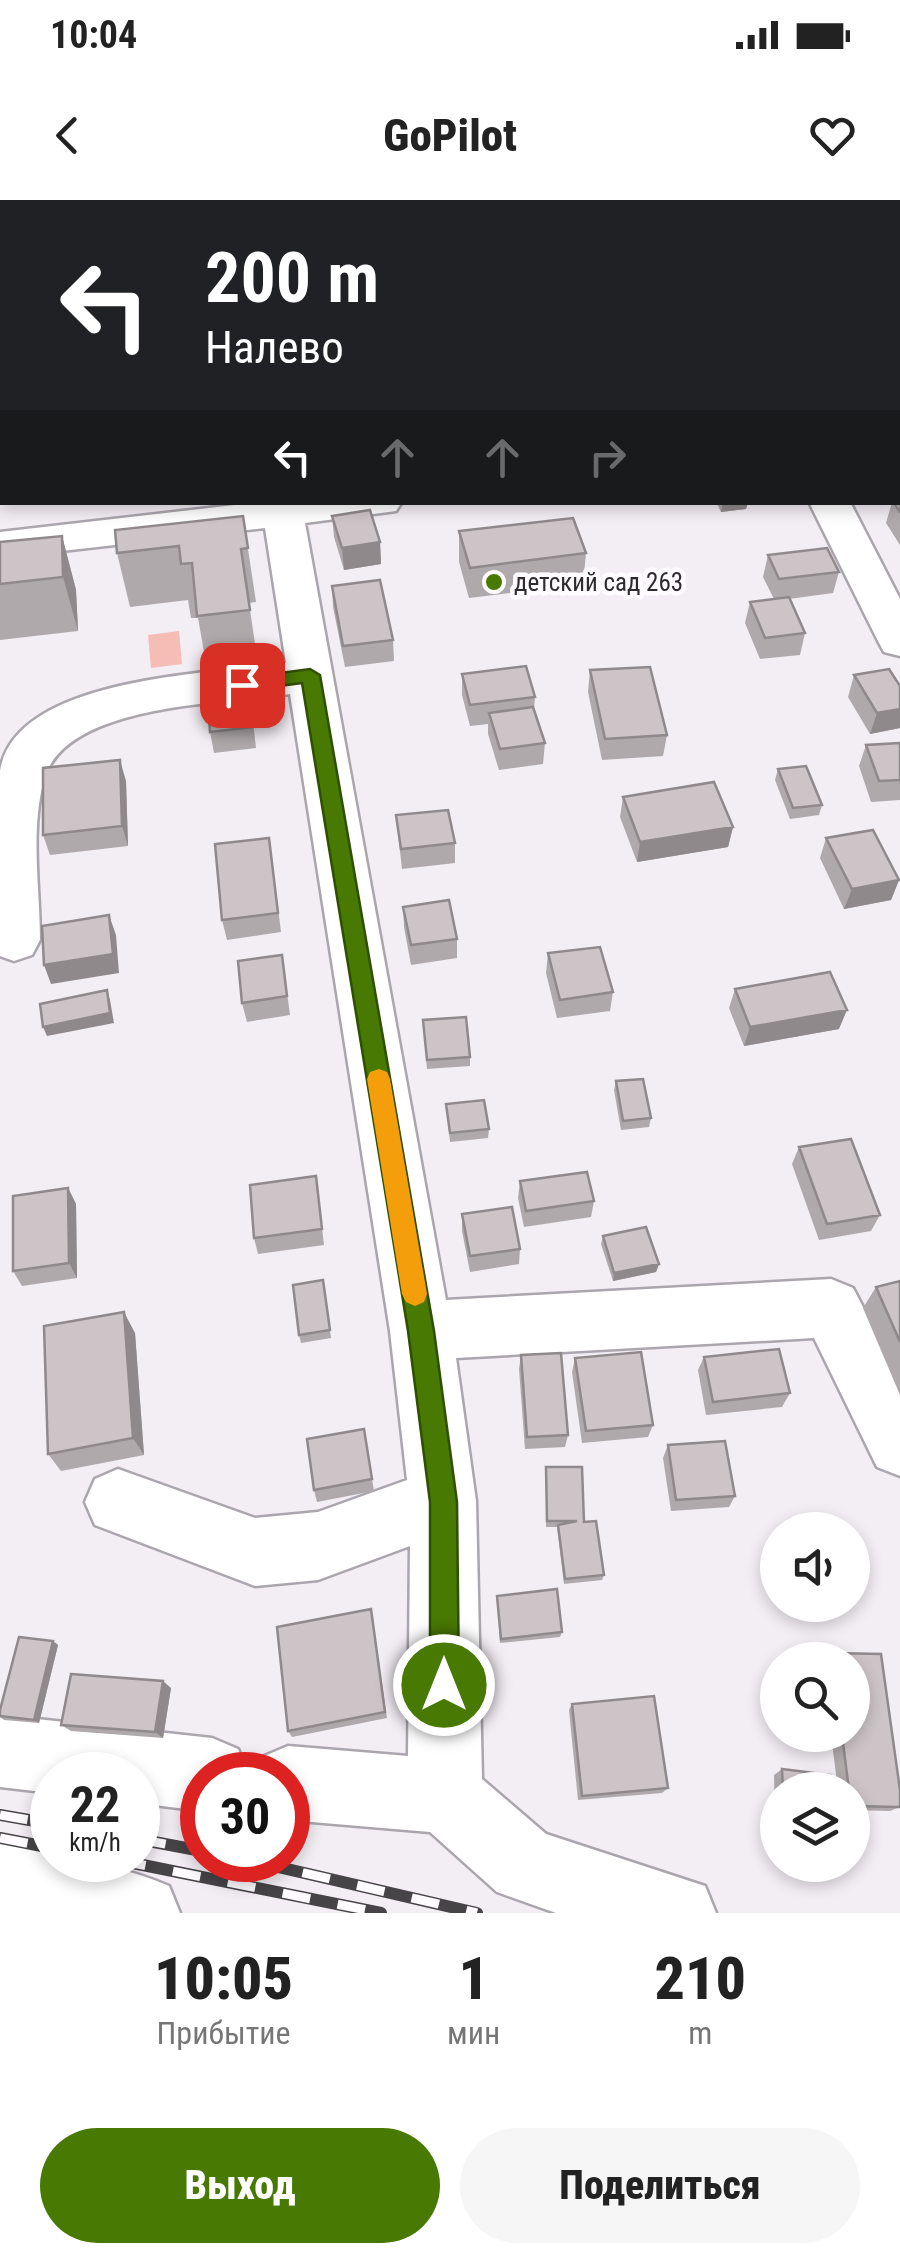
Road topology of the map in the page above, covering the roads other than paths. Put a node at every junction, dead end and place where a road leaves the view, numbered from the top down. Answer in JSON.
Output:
{"nodes":[{"id":1,"x":339,"y":505,"type":"edge"},
{"id":2,"x":830,"y":505,"type":"edge"},
{"id":3,"x":282,"y":509,"type":"edge"},
{"id":4,"x":0,"y":545,"type":"edge"},
{"id":5,"x":900,"y":641,"type":"edge"},
{"id":6,"x":310,"y":675,"type":"junction"},
{"id":7,"x":14,"y":940,"type":"dead end"},
{"id":8,"x":421,"y":1331,"type":"junction"},
{"id":9,"x":900,"y":1444,"type":"edge"},
{"id":10,"x":118,"y":1502,"type":"dead end"},
{"id":11,"x":444,"y":1502,"type":"junction"},
{"id":12,"x":0,"y":1751,"type":"edge"},
{"id":13,"x":180,"y":1771,"type":"edge"},
{"id":14,"x":310,"y":1785,"type":"edge"},
{"id":15,"x":445,"y":1796,"type":"junction"},
{"id":16,"x":0,"y":1875,"type":"edge"},
{"id":17,"x":105,"y":1909,"type":"edge"},
{"id":18,"x":678,"y":1913,"type":"edge"}],
"edges":[{"from":1,"to":3,"type":"street"},
{"from":2,"to":5,"type":"street"},
{"from":3,"to":4,"type":"street"},
{"from":3,"to":6,"type":"street"},
{"from":6,"to":7,"type":"street"},
{"from":6,"to":8,"type":"street"},
{"from":8,"to":9,"type":"street"},
{"from":8,"to":11,"type":"street"},
{"from":10,"to":11,"type":"street"},
{"from":11,"to":15,"type":"street"},
{"from":12,"to":13,"type":"street"},
{"from":14,"to":15,"type":"street"},
{"from":15,"to":18,"type":"street"},
{"from":16,"to":17,"type":"street"}]}
